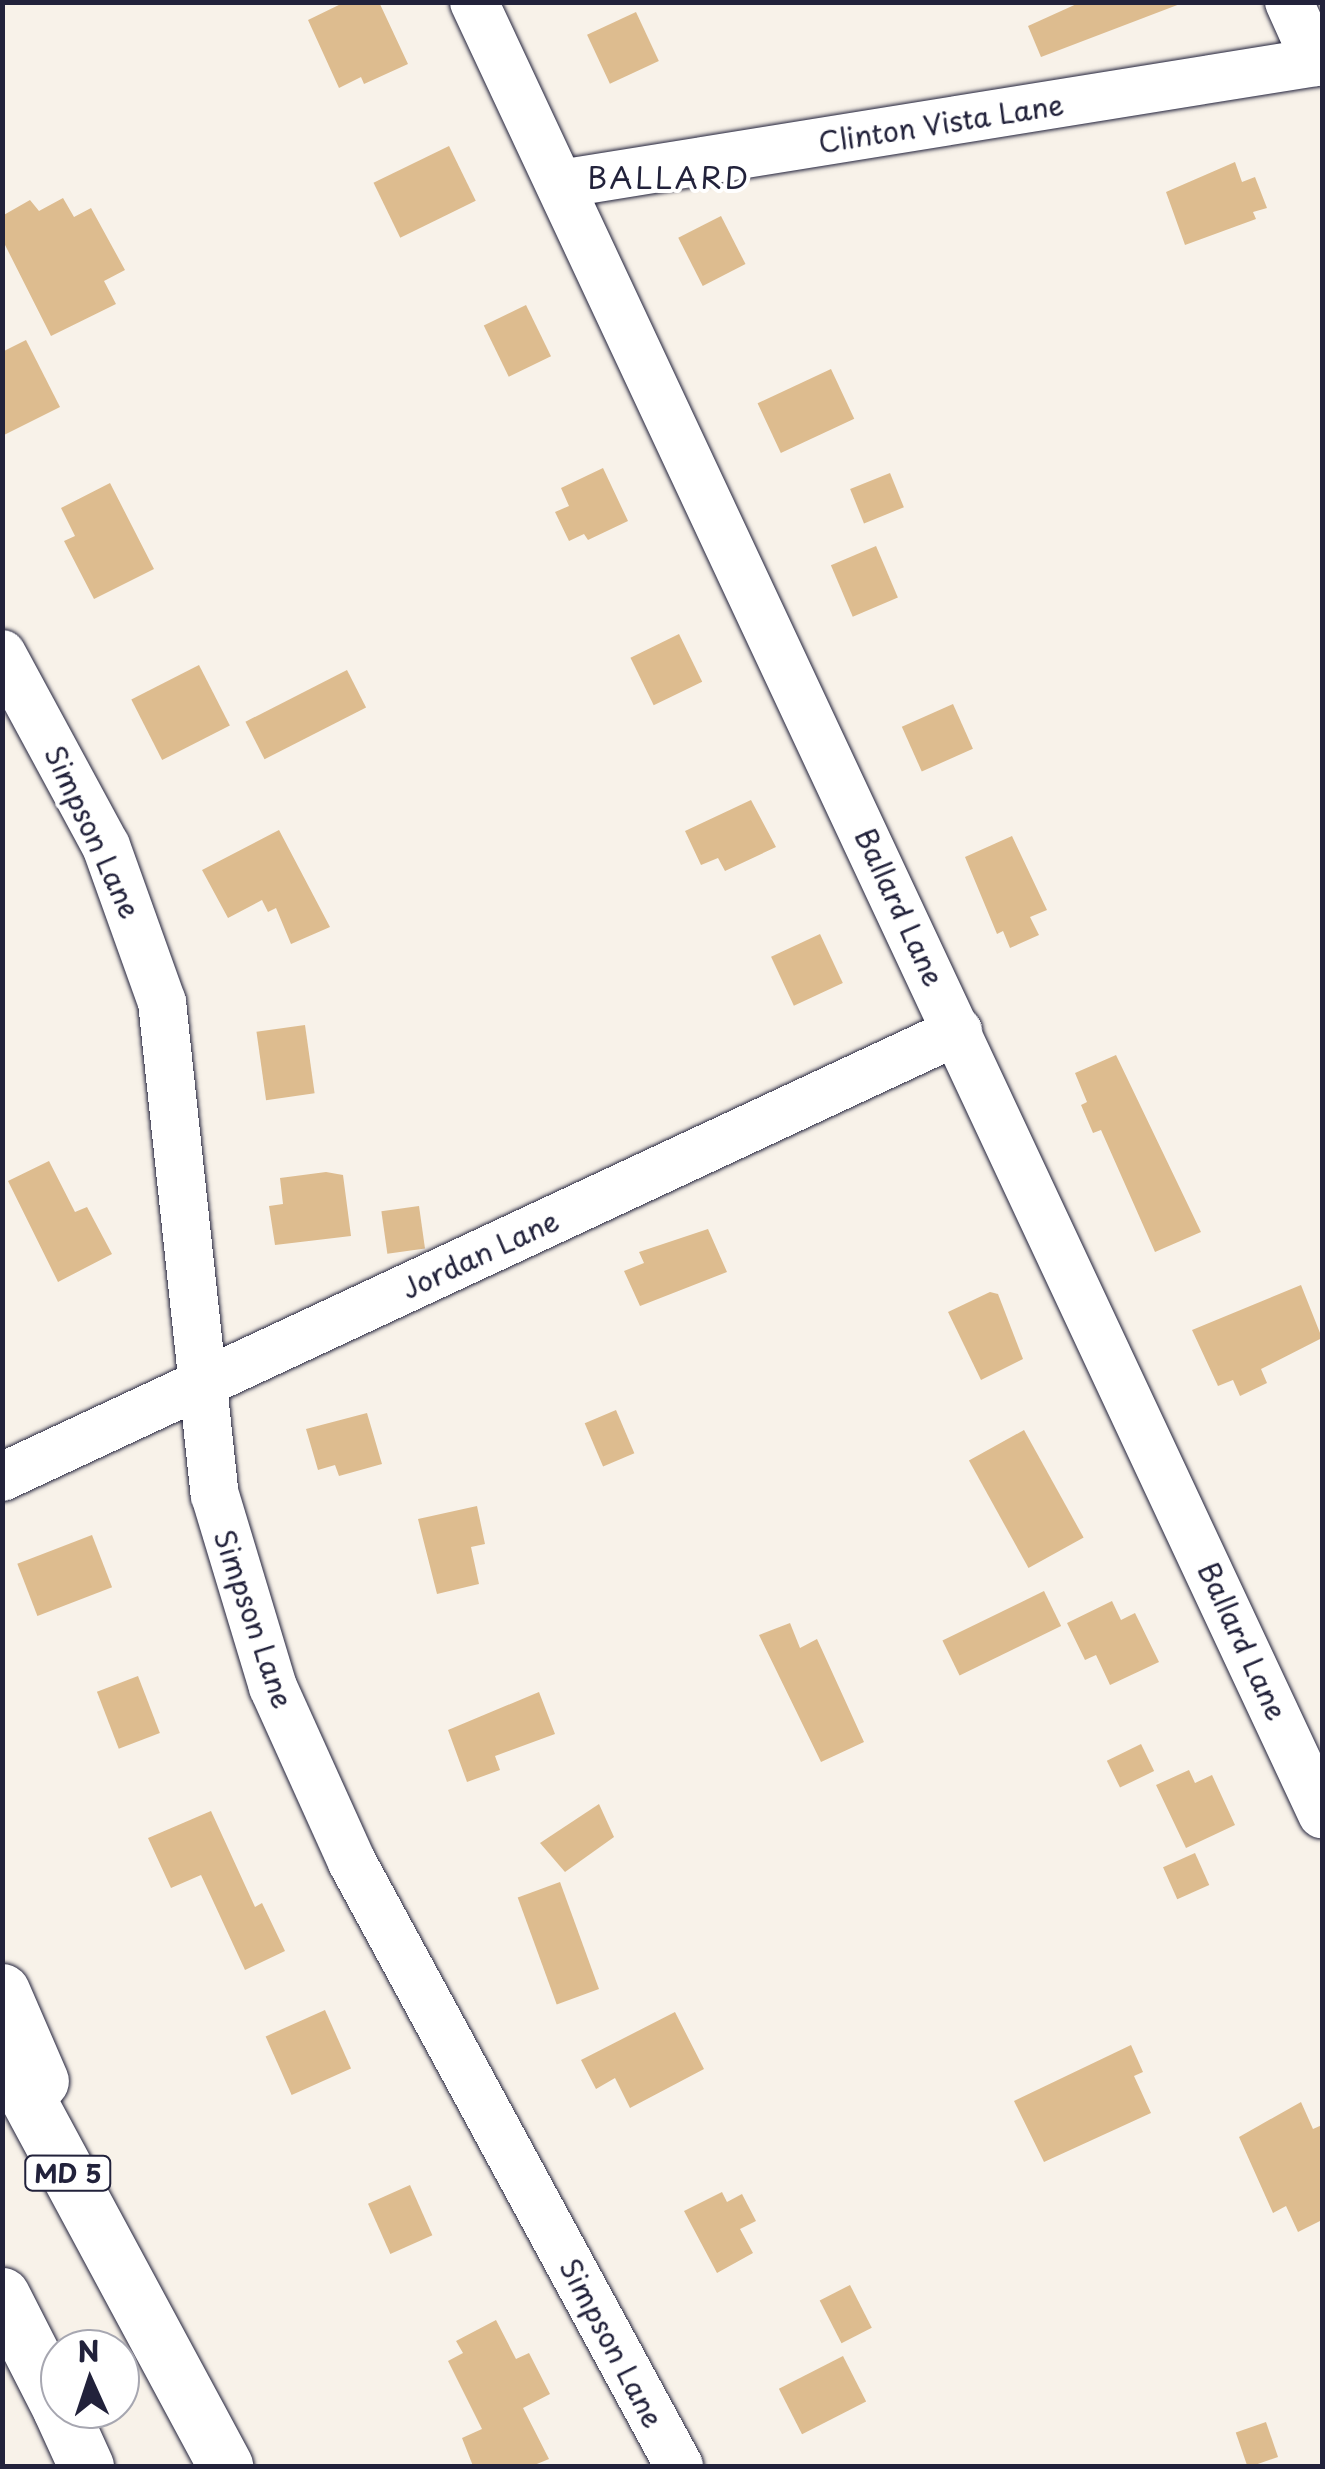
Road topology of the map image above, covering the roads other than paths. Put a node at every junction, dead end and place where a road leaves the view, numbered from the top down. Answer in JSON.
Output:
{"nodes":[{"id":1,"x":474,"y":2,"type":"edge"},
{"id":2,"x":1288,"y":2,"type":"edge"},
{"id":3,"x":1319,"y":62,"type":"edge"},
{"id":4,"x":560,"y":184,"type":"junction"},
{"id":5,"x":2,"y":654,"type":"edge"},
{"id":6,"x":17,"y":715,"type":"edge"},
{"id":7,"x":958,"y":1031,"type":"junction"},
{"id":8,"x":204,"y":1382,"type":"junction"},
{"id":9,"x":2,"y":1477,"type":"edge"},
{"id":10,"x":1322,"y":1814,"type":"edge"},
{"id":11,"x":2,"y":1991,"type":"edge"},
{"id":12,"x":2,"y":2051,"type":"edge"},
{"id":13,"x":2,"y":2294,"type":"edge"},
{"id":14,"x":134,"y":2294,"type":"junction"},
{"id":15,"x":40,"y":2369,"type":"edge"},
{"id":16,"x":69,"y":2429,"type":"edge"},
{"id":17,"x":86,"y":2466,"type":"edge"},
{"id":18,"x":224,"y":2466,"type":"edge"},
{"id":19,"x":679,"y":2466,"type":"edge"}],
"edges":[{"from":1,"to":4,"type":"street","name":"Ballard Lane"},
{"from":2,"to":3,"type":"street"},
{"from":3,"to":4,"type":"street","name":"Clinton Vista Lane"},
{"from":4,"to":7,"type":"street","name":"Ballard Lane"},
{"from":5,"to":6,"type":"street","name":"Simpson Lane"},
{"from":6,"to":8,"type":"street","name":"Simpson Lane"},
{"from":7,"to":8,"type":"street","name":"Jordan Lane"},
{"from":7,"to":10,"type":"street","name":"Ballard Lane"},
{"from":8,"to":9,"type":"street","name":"Jordan Lane"},
{"from":8,"to":19,"type":"street","name":"Simpson Lane"},
{"from":11,"to":14,"type":"highway"},
{"from":12,"to":14,"type":"highway","number":"MD 5"},
{"from":13,"to":15,"type":"highway"},
{"from":14,"to":18,"type":"highway","number":"MD 5"},
{"from":16,"to":17,"type":"highway"}]}
